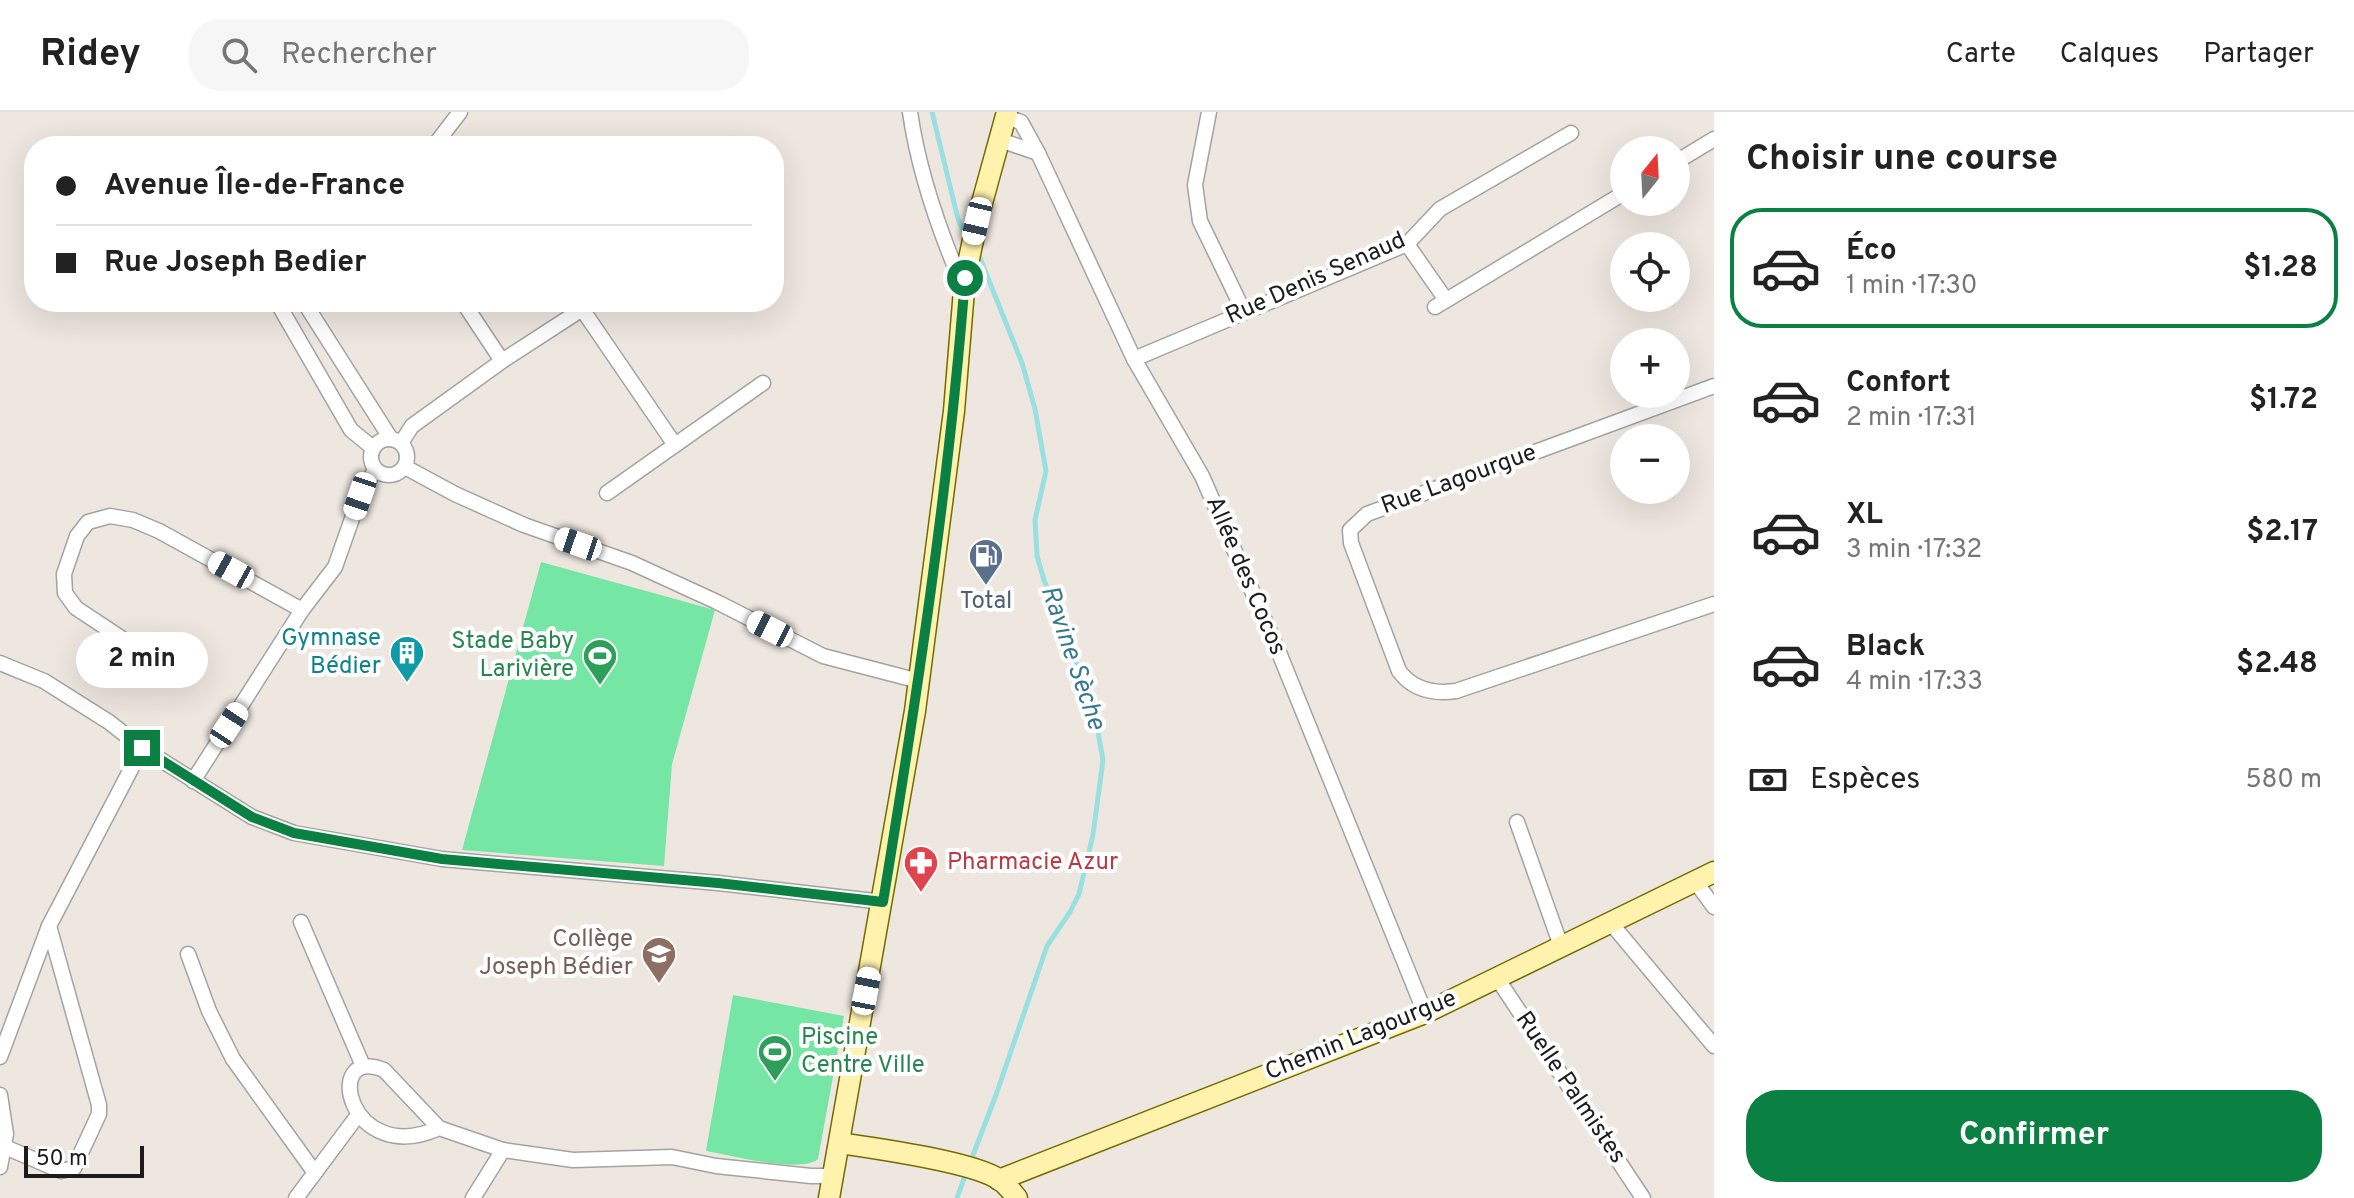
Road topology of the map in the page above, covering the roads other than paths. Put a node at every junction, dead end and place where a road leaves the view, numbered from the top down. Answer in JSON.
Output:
{"nodes":[{"id":1,"x":460,"y":112,"type":"edge"},
{"id":2,"x":910,"y":112,"type":"edge"},
{"id":3,"x":1209,"y":112,"type":"edge"},
{"id":4,"x":1007,"y":114,"type":"edge"},
{"id":5,"x":1571,"y":133,"type":"dead end"},
{"id":6,"x":442,"y":136,"type":"edge"},
{"id":7,"x":1714,"y":139,"type":"edge"},
{"id":8,"x":1000,"y":140,"type":"junction"},
{"id":9,"x":1038,"y":153,"type":"junction"},
{"id":10,"x":1690,"y":154,"type":"edge"},
{"id":11,"x":1610,"y":201,"type":"edge"},
{"id":12,"x":1407,"y":244,"type":"junction"},
{"id":13,"x":965,"y":278,"type":"junction"},
{"id":14,"x":283,"y":312,"type":"edge"},
{"id":15,"x":311,"y":312,"type":"edge"},
{"id":16,"x":470,"y":312,"type":"edge"},
{"id":17,"x":579,"y":312,"type":"edge"},
{"id":18,"x":592,"y":312,"type":"edge"},
{"id":19,"x":1244,"y":312,"type":"junction"},
{"id":20,"x":1134,"y":359,"type":"junction"},
{"id":21,"x":502,"y":361,"type":"junction"},
{"id":22,"x":763,"y":383,"type":"dead end"},
{"id":23,"x":1714,"y":386,"type":"edge"},
{"id":24,"x":396,"y":441,"type":"junction"},
{"id":25,"x":675,"y":445,"type":"junction"},
{"id":26,"x":373,"y":448,"type":"junction"},
{"id":27,"x":405,"y":467,"type":"junction"},
{"id":28,"x":375,"y":470,"type":"junction"},
{"id":29,"x":607,"y":493,"type":"dead end"},
{"id":30,"x":1714,"y":604,"type":"edge"},
{"id":31,"x":302,"y":610,"type":"junction"},
{"id":32,"x":0,"y":663,"type":"edge"},
{"id":33,"x":168,"y":669,"type":"dead end"},
{"id":34,"x":919,"y":681,"type":"junction"},
{"id":35,"x":142,"y":748,"type":"junction"},
{"id":36,"x":193,"y":781,"type":"junction"},
{"id":37,"x":1517,"y":822,"type":"dead end"},
{"id":38,"x":1714,"y":872,"type":"edge"},
{"id":39,"x":1695,"y":881,"type":"junction"},
{"id":40,"x":883,"y":902,"type":"junction"},
{"id":41,"x":1714,"y":907,"type":"edge"},
{"id":42,"x":1609,"y":921,"type":"junction"},
{"id":43,"x":301,"y":922,"type":"dead end"},
{"id":44,"x":49,"y":926,"type":"junction"},
{"id":45,"x":1561,"y":946,"type":"junction"},
{"id":46,"x":188,"y":954,"type":"dead end"},
{"id":47,"x":1497,"y":978,"type":"junction"},
{"id":48,"x":1425,"y":1013,"type":"junction"},
{"id":49,"x":1714,"y":1046,"type":"edge"},
{"id":50,"x":0,"y":1057,"type":"edge"},
{"id":51,"x":363,"y":1066,"type":"junction"},
{"id":52,"x":0,"y":1095,"type":"edge"},
{"id":53,"x":358,"y":1115,"type":"junction"},
{"id":54,"x":439,"y":1128,"type":"junction"},
{"id":55,"x":840,"y":1143,"type":"junction"},
{"id":56,"x":5,"y":1147,"type":"junction"},
{"id":57,"x":503,"y":1150,"type":"junction"},
{"id":58,"x":0,"y":1167,"type":"edge"},
{"id":59,"x":315,"y":1173,"type":"junction"},
{"id":60,"x":833,"y":1176,"type":"junction"},
{"id":61,"x":991,"y":1176,"type":"junction"},
{"id":62,"x":296,"y":1198,"type":"edge"},
{"id":63,"x":473,"y":1198,"type":"edge"},
{"id":64,"x":829,"y":1198,"type":"edge"},
{"id":65,"x":1017,"y":1198,"type":"edge"},
{"id":66,"x":1643,"y":1198,"type":"edge"}],
"edges":[{"from":1,"to":6,"type":"street"},
{"from":2,"to":13,"type":"street"},
{"from":3,"to":19,"type":"street"},
{"from":4,"to":8,"type":"street"},
{"from":4,"to":9,"type":"street","name":"Allée des Cocos"},
{"from":5,"to":12,"type":"street","name":"Rue Denis Senaud"},
{"from":7,"to":10,"type":"street"},
{"from":8,"to":9,"type":"street"},
{"from":8,"to":13,"type":"street"},
{"from":9,"to":20,"type":"street","name":"Allée des Cocos"},
{"from":11,"to":12,"type":"street"},
{"from":12,"to":19,"type":"street","name":"Rue Denis Senaud"},
{"from":13,"to":34,"type":"street"},
{"from":14,"to":26,"type":"street"},
{"from":15,"to":24,"type":"street"},
{"from":16,"to":21,"type":"street"},
{"from":17,"to":21,"type":"street"},
{"from":18,"to":25,"type":"street"},
{"from":19,"to":20,"type":"street","name":"Rue Denis Senaud"},
{"from":20,"to":48,"type":"street","name":"Allée des Cocos"},
{"from":21,"to":24,"type":"street"},
{"from":22,"to":25,"type":"street"},
{"from":23,"to":30,"type":"street","name":"Rue Lagourgue"},
{"from":24,"to":26,"type":"street"},
{"from":24,"to":27,"type":"street"},
{"from":25,"to":29,"type":"street"},
{"from":26,"to":28,"type":"street"},
{"from":27,"to":28,"type":"street"},
{"from":27,"to":34,"type":"street"},
{"from":28,"to":31,"type":"street"},
{"from":31,"to":33,"type":"street"},
{"from":31,"to":36,"type":"street"},
{"from":32,"to":35,"type":"street"},
{"from":34,"to":40,"type":"street"},
{"from":35,"to":36,"type":"street"},
{"from":35,"to":44,"type":"street"},
{"from":36,"to":40,"type":"street"},
{"from":37,"to":45,"type":"street"},
{"from":38,"to":39,"type":"street","name":"Chemin Lagourgue"},
{"from":39,"to":41,"type":"street"},
{"from":39,"to":42,"type":"street","name":"Chemin Lagourgue"},
{"from":40,"to":55,"type":"street"},
{"from":42,"to":45,"type":"street","name":"Chemin Lagourgue"},
{"from":42,"to":49,"type":"street"},
{"from":43,"to":51,"type":"street"},
{"from":44,"to":50,"type":"street"},
{"from":44,"to":56,"type":"street"},
{"from":45,"to":47,"type":"street","name":"Chemin Lagourgue"},
{"from":46,"to":59,"type":"street"},
{"from":47,"to":48,"type":"street","name":"Chemin Lagourgue"},
{"from":47,"to":66,"type":"street","name":"Ruelle Palmistes"},
{"from":48,"to":61,"type":"street","name":"Chemin Lagourgue"},
{"from":51,"to":53,"type":"street"},
{"from":51,"to":54,"type":"street"},
{"from":52,"to":56,"type":"street"},
{"from":53,"to":54,"type":"street"},
{"from":53,"to":59,"type":"street"},
{"from":54,"to":57,"type":"street"},
{"from":55,"to":60,"type":"street"},
{"from":55,"to":61,"type":"street"},
{"from":56,"to":58,"type":"street"},
{"from":57,"to":60,"type":"street"},
{"from":57,"to":63,"type":"street"},
{"from":59,"to":62,"type":"street"},
{"from":60,"to":64,"type":"street"},
{"from":61,"to":65,"type":"street"}]}
